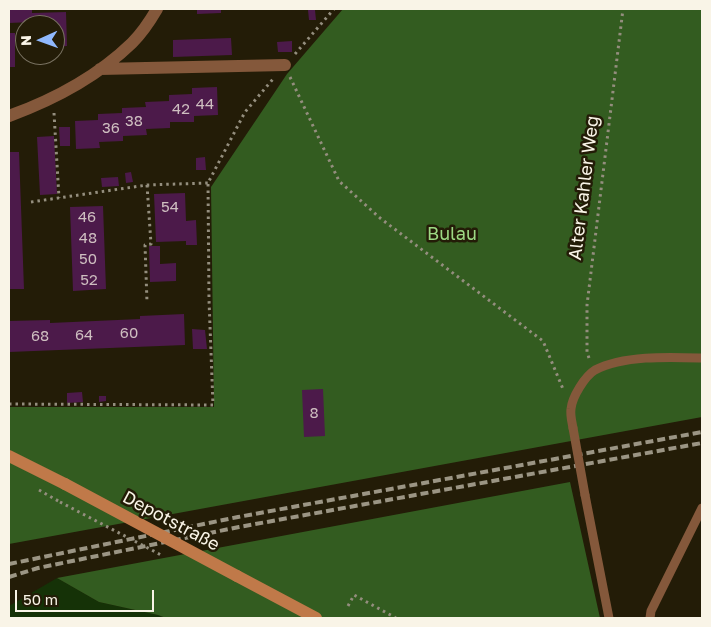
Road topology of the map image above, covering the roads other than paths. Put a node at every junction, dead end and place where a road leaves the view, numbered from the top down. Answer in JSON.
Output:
{"nodes":[{"id":1,"x":157,"y":9,"type":"edge"},
{"id":2,"x":285,"y":65,"type":"road end"},
{"id":3,"x":100,"y":70,"type":"junction"},
{"id":4,"x":9,"y":116,"type":"edge"},
{"id":5,"x":702,"y":358,"type":"edge"},
{"id":6,"x":9,"y":456,"type":"edge"},
{"id":7,"x":702,"y":508,"type":"edge"},
{"id":8,"x":316,"y":618,"type":"edge"},
{"id":9,"x":609,"y":618,"type":"edge"},
{"id":10,"x":650,"y":618,"type":"edge"}],
"edges":[{"from":1,"to":3,"type":"street"},
{"from":2,"to":3,"type":"street"},
{"from":3,"to":4,"type":"street"},
{"from":5,"to":9,"type":"lane","bridge":true},
{"from":6,"to":8,"type":"main road","name":"Depotstraße","bridge":true},
{"from":7,"to":10,"type":"lane"}]}
